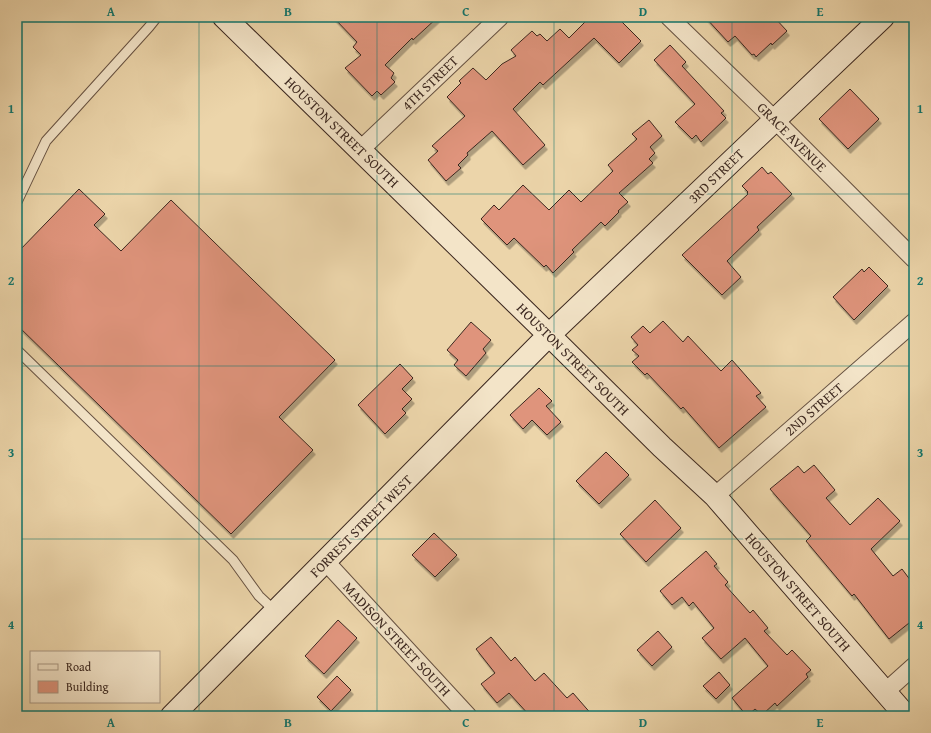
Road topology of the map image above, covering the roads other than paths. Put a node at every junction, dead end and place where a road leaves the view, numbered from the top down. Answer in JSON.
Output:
{"nodes":[{"id":1,"x":157,"y":17,"type":"edge"},
{"id":2,"x":224,"y":17,"type":"edge"},
{"id":3,"x":500,"y":17,"type":"edge"},
{"id":4,"x":669,"y":17,"type":"edge"},
{"id":5,"x":883,"y":17,"type":"edge"},
{"id":6,"x":775,"y":120,"type":"junction"},
{"id":7,"x":360,"y":150,"type":"junction"},
{"id":8,"x":17,"y":202,"type":"edge"},
{"id":9,"x":914,"y":259,"type":"edge"},
{"id":10,"x":914,"y":322,"type":"edge"},
{"id":11,"x":549,"y":335,"type":"junction"},
{"id":12,"x":17,"y":350,"type":"edge"},
{"id":13,"x":714,"y":496,"type":"junction"},
{"id":14,"x":326,"y":562,"type":"junction"},
{"id":15,"x":276,"y":612,"type":"junction"},
{"id":16,"x":914,"y":666,"type":"edge"},
{"id":17,"x":885,"y":692,"type":"junction"},
{"id":18,"x":172,"y":716,"type":"edge"},
{"id":19,"x":468,"y":716,"type":"edge"},
{"id":20,"x":906,"y":716,"type":"edge"}],
"edges":[{"from":1,"to":8,"type":"lane"},
{"from":2,"to":7,"type":"street","name":"HOUSTON STREET SOUTH"},
{"from":3,"to":7,"type":"street","name":"4TH STREET"},
{"from":4,"to":6,"type":"street","name":"GRACE AVENUE"},
{"from":5,"to":6,"type":"street","name":"3RD STREET"},
{"from":6,"to":9,"type":"street","name":"GRACE AVENUE"},
{"from":6,"to":11,"type":"street","name":"3RD STREET"},
{"from":7,"to":11,"type":"street","name":"HOUSTON STREET SOUTH"},
{"from":10,"to":13,"type":"street","name":"2ND STREET"},
{"from":11,"to":13,"type":"street","name":"HOUSTON STREET SOUTH"},
{"from":11,"to":14,"type":"street","name":"FORREST STREET WEST"},
{"from":12,"to":15,"type":"lane"},
{"from":13,"to":17,"type":"street","name":"HOUSTON STREET SOUTH"},
{"from":14,"to":15,"type":"street","name":"FORREST STREET WEST"},
{"from":14,"to":19,"type":"street","name":"MADISON STREET SOUTH"},
{"from":15,"to":18,"type":"street","name":"FORREST STREET WEST"},
{"from":16,"to":17,"type":"street"},
{"from":17,"to":20,"type":"street","name":"HOUSTON STREET SOUTH"}]}
